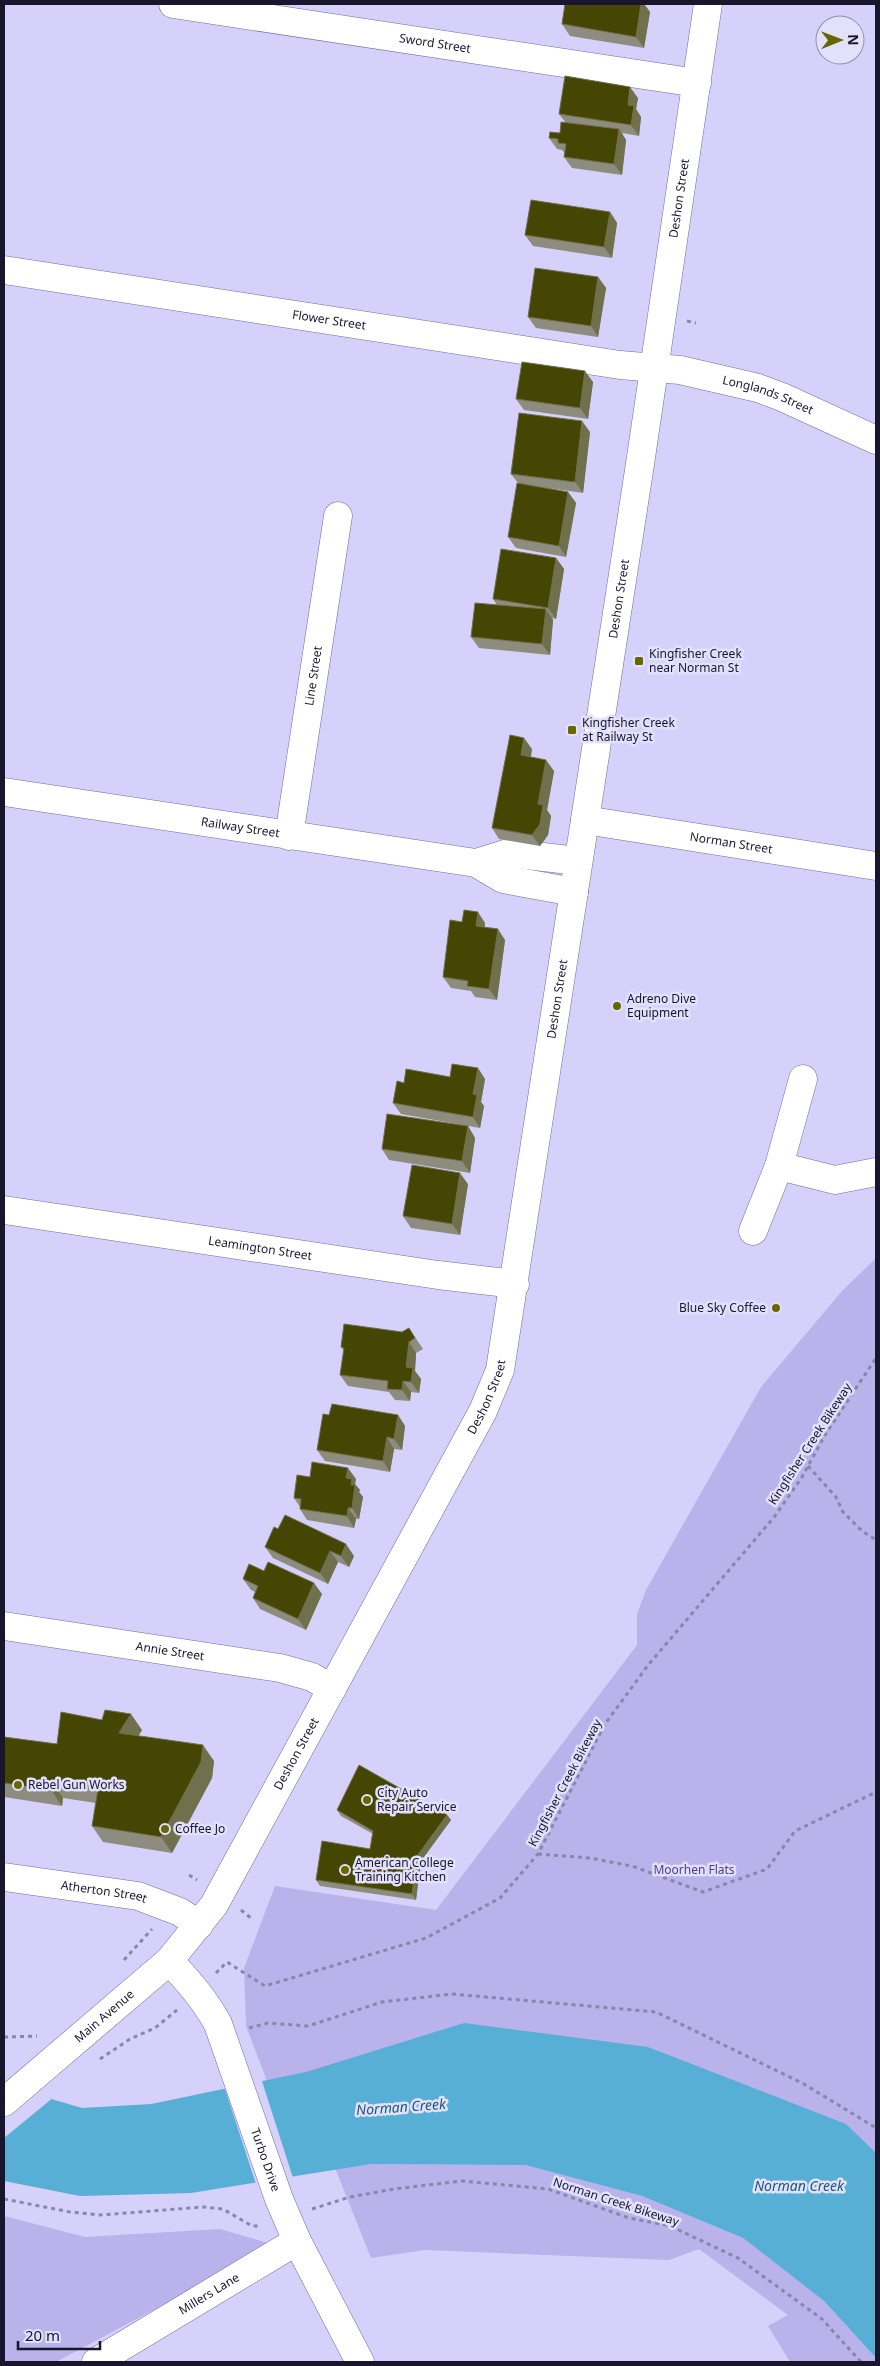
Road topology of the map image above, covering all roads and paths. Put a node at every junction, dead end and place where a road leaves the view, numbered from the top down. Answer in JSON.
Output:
{"nodes":[{"id":1,"x":173,"y":4,"type":"edge"},
{"id":2,"x":708,"y":4,"type":"edge"},
{"id":3,"x":697,"y":83,"type":"junction"},
{"id":4,"x":4,"y":270,"type":"edge"},
{"id":5,"x":653,"y":369,"type":"junction"},
{"id":6,"x":876,"y":440,"type":"edge"},
{"id":7,"x":338,"y":516,"type":"dead end"},
{"id":8,"x":4,"y":792,"type":"edge"},
{"id":9,"x":585,"y":820,"type":"junction"},
{"id":10,"x":289,"y":836,"type":"junction"},
{"id":11,"x":578,"y":861,"type":"junction"},
{"id":12,"x":476,"y":863,"type":"junction"},
{"id":13,"x":876,"y":866,"type":"edge"},
{"id":14,"x":574,"y":892,"type":"junction"},
{"id":15,"x":802,"y":1079,"type":"dead end"},
{"id":16,"x":778,"y":1166,"type":"junction"},
{"id":17,"x":876,"y":1172,"type":"edge"},
{"id":18,"x":4,"y":1210,"type":"edge"},
{"id":19,"x":753,"y":1231,"type":"dead end"},
{"id":20,"x":515,"y":1284,"type":"junction"},
{"id":21,"x":876,"y":1358,"type":"edge"},
{"id":22,"x":808,"y":1466,"type":"junction"},
{"id":23,"x":876,"y":1540,"type":"edge"},
{"id":24,"x":4,"y":1626,"type":"edge"},
{"id":25,"x":332,"y":1689,"type":"junction"},
{"id":26,"x":876,"y":1792,"type":"edge"},
{"id":27,"x":538,"y":1854,"type":"junction"},
{"id":28,"x":4,"y":1877,"type":"edge"},
{"id":29,"x":169,"y":1907,"type":"junction"},
{"id":30,"x":199,"y":1925,"type":"junction"},
{"id":31,"x":123,"y":1961,"type":"dead end"},
{"id":32,"x":169,"y":1961,"type":"junction"},
{"id":33,"x":196,"y":1991,"type":"junction"},
{"id":34,"x":243,"y":2030,"type":"dead end"},
{"id":35,"x":4,"y":2037,"type":"edge"},
{"id":36,"x":34,"y":2042,"type":"dead end"},
{"id":37,"x":92,"y":2065,"type":"dead end"},
{"id":38,"x":4,"y":2102,"type":"edge"},
{"id":39,"x":876,"y":2128,"type":"edge"},
{"id":40,"x":4,"y":2198,"type":"edge"},
{"id":41,"x":292,"y":2229,"type":"junction"},
{"id":42,"x":96,"y":2362,"type":"edge"},
{"id":43,"x":360,"y":2362,"type":"edge"},
{"id":44,"x":861,"y":2362,"type":"edge"}],
"edges":[{"from":1,"to":3,"type":"street","name":"Sword Street"},
{"from":2,"to":3,"type":"street","name":"Deshon Street"},
{"from":3,"to":5,"type":"street","name":"Deshon Street"},
{"from":4,"to":5,"type":"street","name":"Flower Street"},
{"from":5,"to":6,"type":"street","name":"Longlands Street"},
{"from":5,"to":9,"type":"street","name":"Deshon Street"},
{"from":7,"to":10,"type":"street","name":"Line Street"},
{"from":8,"to":10,"type":"street","name":"Railway Street"},
{"from":9,"to":11,"type":"street","name":"Deshon Street"},
{"from":9,"to":13,"type":"street","name":"Norman Street"},
{"from":10,"to":12,"type":"street","name":"Railway Street"},
{"from":11,"to":12,"type":"street","name":"Railway Street"},
{"from":11,"to":14,"type":"street","name":"Deshon Street"},
{"from":12,"to":14,"type":"street","name":"Railway Street"},
{"from":14,"to":20,"type":"street","name":"Deshon Street"},
{"from":15,"to":16,"type":"street"},
{"from":16,"to":17,"type":"street"},
{"from":16,"to":19,"type":"street"},
{"from":18,"to":20,"type":"street","name":"Leamington Street"},
{"from":20,"to":25,"type":"street","name":"Deshon Street"},
{"from":21,"to":22,"type":"path","name":"Kingfisher Creek Bikeway"},
{"from":22,"to":23,"type":"path"},
{"from":22,"to":27,"type":"path","name":"Kingfisher Creek Bikeway"},
{"from":24,"to":25,"type":"street","name":"Annie Street"},
{"from":25,"to":30,"type":"street","name":"Deshon Street"},
{"from":26,"to":27,"type":"path"},
{"from":27,"to":33,"type":"path","name":"Kingfisher Creek Bikeway"},
{"from":28,"to":29,"type":"street","name":"Atherton Street"},
{"from":29,"to":30,"type":"street","name":"Atherton Street"},
{"from":29,"to":31,"type":"path"},
{"from":30,"to":32,"type":"street","name":"Main Avenue"},
{"from":32,"to":33,"type":"street","name":"Turbo Drive"},
{"from":32,"to":38,"type":"street","name":"Main Avenue"},
{"from":33,"to":37,"type":"path","name":"Kingfisher Creek Bikeway"},
{"from":33,"to":41,"type":"street","name":"Turbo Drive"},
{"from":34,"to":39,"type":"path"},
{"from":35,"to":36,"type":"path"},
{"from":40,"to":41,"type":"path","name":"Norman Creek Bikeway"},
{"from":41,"to":42,"type":"street","name":"Millers Lane"},
{"from":41,"to":43,"type":"street","name":"Turbo Drive"},
{"from":41,"to":44,"type":"path","name":"Norman Creek Bikeway"}]}
